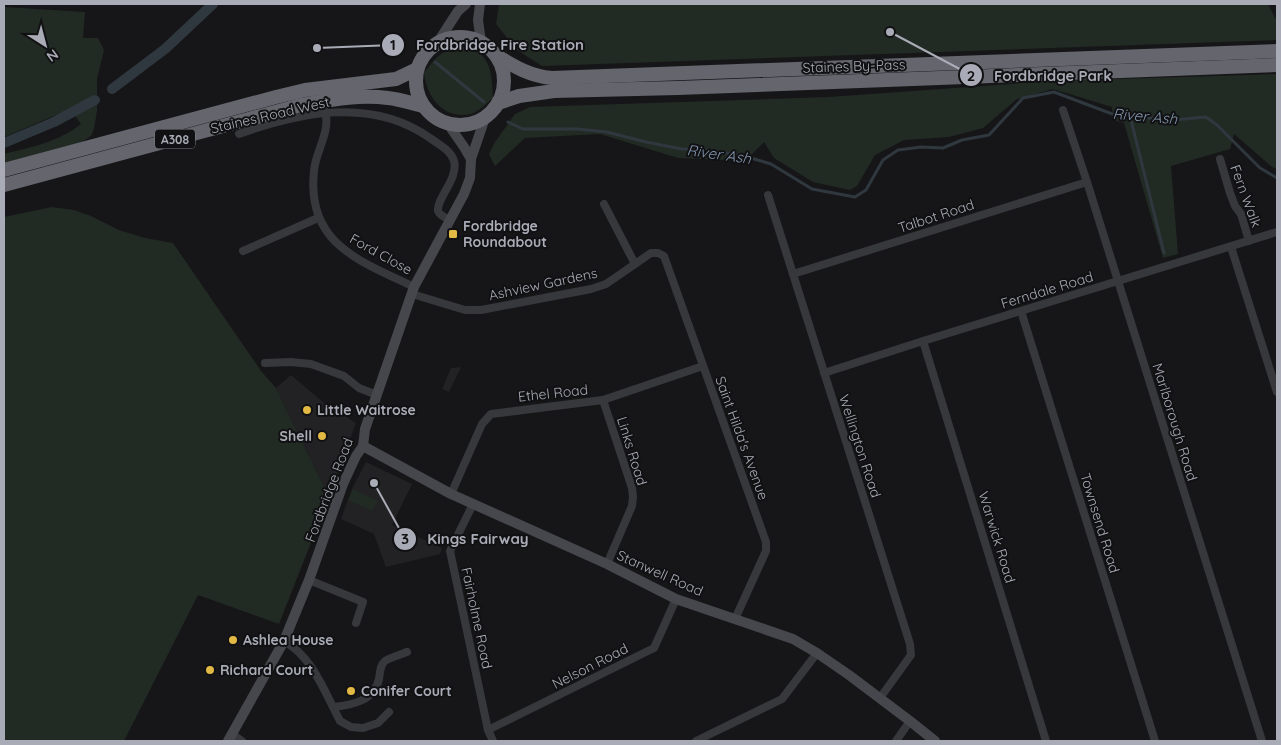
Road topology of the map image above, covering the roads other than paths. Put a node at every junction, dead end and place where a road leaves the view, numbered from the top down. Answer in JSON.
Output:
{"nodes":[{"id":1,"x":466,"y":4,"type":"edge"},
{"id":2,"x":480,"y":4,"type":"edge"},
{"id":3,"x":438,"y":42,"type":"junction"},
{"id":4,"x":481,"y":42,"type":"junction"},
{"id":5,"x":1276,"y":51,"type":"edge"},
{"id":6,"x":497,"y":56,"type":"junction"},
{"id":7,"x":1277,"y":65,"type":"edge"},
{"id":8,"x":417,"y":69,"type":"junction"},
{"id":9,"x":498,"y":103,"type":"junction"},
{"id":10,"x":422,"y":106,"type":"junction"},
{"id":11,"x":1063,"y":110,"type":"dead end"},
{"id":12,"x":326,"y":112,"type":"junction"},
{"id":13,"x":485,"y":118,"type":"junction"},
{"id":14,"x":448,"y":124,"type":"junction"},
{"id":15,"x":239,"y":134,"type":"dead end"},
{"id":16,"x":471,"y":159,"type":"junction"},
{"id":17,"x":1220,"y":159,"type":"dead end"},
{"id":18,"x":4,"y":170,"type":"edge"},
{"id":19,"x":1087,"y":182,"type":"junction"},
{"id":20,"x":4,"y":186,"type":"edge"},
{"id":21,"x":768,"y":195,"type":"dead end"},
{"id":22,"x":604,"y":204,"type":"dead end"},
{"id":23,"x":318,"y":218,"type":"junction"},
{"id":24,"x":450,"y":220,"type":"junction"},
{"id":25,"x":1277,"y":232,"type":"edge"},
{"id":26,"x":1249,"y":241,"type":"junction"},
{"id":27,"x":1231,"y":247,"type":"junction"},
{"id":28,"x":243,"y":251,"type":"dead end"},
{"id":29,"x":666,"y":263,"type":"joint"},
{"id":30,"x":635,"y":264,"type":"junction"},
{"id":31,"x":793,"y":274,"type":"junction"},
{"id":32,"x":1117,"y":281,"type":"junction"},
{"id":33,"x":413,"y":291,"type":"junction"},
{"id":34,"x":1021,"y":311,"type":"junction"},
{"id":35,"x":923,"y":341,"type":"junction"},
{"id":36,"x":270,"y":366,"type":"dead end"},
{"id":37,"x":702,"y":366,"type":"junction"},
{"id":38,"x":824,"y":373,"type":"junction"},
{"id":39,"x":1277,"y":392,"type":"edge"},
{"id":40,"x":377,"y":395,"type":"junction"},
{"id":41,"x":603,"y":400,"type":"junction"},
{"id":42,"x":363,"y":446,"type":"junction"},
{"id":43,"x":451,"y":494,"type":"junction"},
{"id":44,"x":473,"y":504,"type":"junction"},
{"id":45,"x":606,"y":564,"type":"junction"},
{"id":46,"x":309,"y":580,"type":"junction"},
{"id":47,"x":366,"y":594,"type":"dead end"},
{"id":48,"x":676,"y":599,"type":"junction"},
{"id":49,"x":363,"y":602,"type":"junction"},
{"id":50,"x":735,"y":619,"type":"junction"},
{"id":51,"x":356,"y":623,"type":"dead end"},
{"id":52,"x":284,"y":641,"type":"junction"},
{"id":53,"x":407,"y":652,"type":"dead end"},
{"id":54,"x":817,"y":653,"type":"junction"},
{"id":55,"x":880,"y":698,"type":"junction"},
{"id":56,"x":333,"y":707,"type":"junction"},
{"id":57,"x":389,"y":712,"type":"dead end"},
{"id":58,"x":910,"y":721,"type":"junction"},
{"id":59,"x":488,"y":730,"type":"junction"},
{"id":60,"x":230,"y":738,"type":"edge"},
{"id":61,"x":242,"y":741,"type":"edge"},
{"id":62,"x":493,"y":741,"type":"edge"},
{"id":63,"x":696,"y":741,"type":"edge"},
{"id":64,"x":896,"y":741,"type":"edge"},
{"id":65,"x":935,"y":741,"type":"edge"},
{"id":66,"x":1046,"y":741,"type":"edge"},
{"id":67,"x":1155,"y":741,"type":"edge"},
{"id":68,"x":1262,"y":741,"type":"edge"}],
"edges":[{"from":1,"to":3,"type":"main road"},
{"from":2,"to":4,"type":"main road"},
{"from":3,"to":4,"type":"highway"},
{"from":3,"to":8,"type":"highway"},
{"from":4,"to":6,"type":"highway"},
{"from":5,"to":6,"type":"highway","name":"Staines By-Pass"},
{"from":6,"to":9,"type":"highway"},
{"from":7,"to":9,"type":"highway","name":"Staines By-Pass"},
{"from":8,"to":10,"type":"highway"},
{"from":8,"to":18,"type":"highway","name":"Staines Road West","number":"A308"},
{"from":9,"to":13,"type":"highway"},
{"from":10,"to":14,"type":"highway"},
{"from":10,"to":20,"type":"highway","name":"Staines Road West","number":"A308"},
{"from":11,"to":19,"type":"street","name":"Marlborough Road"},
{"from":12,"to":15,"type":"street"},
{"from":12,"to":23,"type":"street","name":"Ford Close"},
{"from":12,"to":24,"type":"street"},
{"from":13,"to":14,"type":"highway"},
{"from":13,"to":16,"type":"main road","name":"Fordbridge Road"},
{"from":14,"to":16,"type":"main road"},
{"from":16,"to":24,"type":"main road","name":"Fordbridge Road"},
{"from":17,"to":26,"type":"street","name":"Fern Walk"},
{"from":19,"to":31,"type":"street","name":"Talbot Road"},
{"from":19,"to":32,"type":"street","name":"Marlborough Road"},
{"from":21,"to":31,"type":"street","name":"Wellington Road"},
{"from":22,"to":30,"type":"street"},
{"from":23,"to":28,"type":"street"},
{"from":23,"to":33,"type":"street","name":"Ford Close"},
{"from":24,"to":33,"type":"main road","name":"Fordbridge Road"},
{"from":25,"to":26,"type":"street","name":"Ferndale Road"},
{"from":26,"to":27,"type":"street","name":"Ferndale Road"},
{"from":27,"to":32,"type":"street","name":"Ferndale Road"},
{"from":27,"to":39,"type":"street"},
{"from":29,"to":30,"type":"street","name":"Ashview Gardens"},
{"from":29,"to":37,"type":"street","name":"Saint Hilda's Avenue"},
{"from":30,"to":33,"type":"street","name":"Ashview Gardens"},
{"from":31,"to":38,"type":"street","name":"Wellington Road"},
{"from":32,"to":34,"type":"street","name":"Ferndale Road"},
{"from":32,"to":68,"type":"street","name":"Marlborough Road"},
{"from":33,"to":40,"type":"main road","name":"Fordbridge Road"},
{"from":34,"to":35,"type":"street","name":"Ferndale Road"},
{"from":34,"to":67,"type":"street","name":"Townsend Road"},
{"from":35,"to":38,"type":"street","name":"Ferndale Road"},
{"from":35,"to":66,"type":"street","name":"Warwick Road"},
{"from":36,"to":40,"type":"street"},
{"from":37,"to":41,"type":"street","name":"Ethel Road"},
{"from":37,"to":50,"type":"street","name":"Saint Hilda's Avenue"},
{"from":38,"to":55,"type":"street","name":"Wellington Road"},
{"from":40,"to":42,"type":"main road","name":"Fordbridge Road"},
{"from":41,"to":43,"type":"street","name":"Ethel Road"},
{"from":41,"to":45,"type":"street","name":"Links Road"},
{"from":42,"to":43,"type":"main road","name":"Stanwell Road"},
{"from":42,"to":46,"type":"main road","name":"Fordbridge Road"},
{"from":43,"to":44,"type":"main road","name":"Stanwell Road"},
{"from":44,"to":45,"type":"main road","name":"Stanwell Road"},
{"from":44,"to":59,"type":"street","name":"Fairholme Road"},
{"from":45,"to":48,"type":"main road","name":"Stanwell Road"},
{"from":46,"to":49,"type":"street"},
{"from":46,"to":52,"type":"main road","name":"Fordbridge Road"},
{"from":47,"to":49,"type":"street"},
{"from":48,"to":50,"type":"main road","name":"Stanwell Road"},
{"from":48,"to":59,"type":"street","name":"Nelson Road"},
{"from":49,"to":51,"type":"street"},
{"from":50,"to":54,"type":"main road","name":"Stanwell Road"},
{"from":52,"to":56,"type":"street"},
{"from":52,"to":60,"type":"main road","name":"Fordbridge Road"},
{"from":53,"to":56,"type":"street"},
{"from":54,"to":55,"type":"main road","name":"Stanwell Road"},
{"from":54,"to":63,"type":"street"},
{"from":55,"to":58,"type":"main road","name":"Stanwell Road"},
{"from":56,"to":57,"type":"street"},
{"from":58,"to":64,"type":"street"},
{"from":58,"to":65,"type":"main road","name":"Stanwell Road"},
{"from":59,"to":62,"type":"street","name":"Fairholme Road"},
{"from":60,"to":61,"type":"street"}]}
